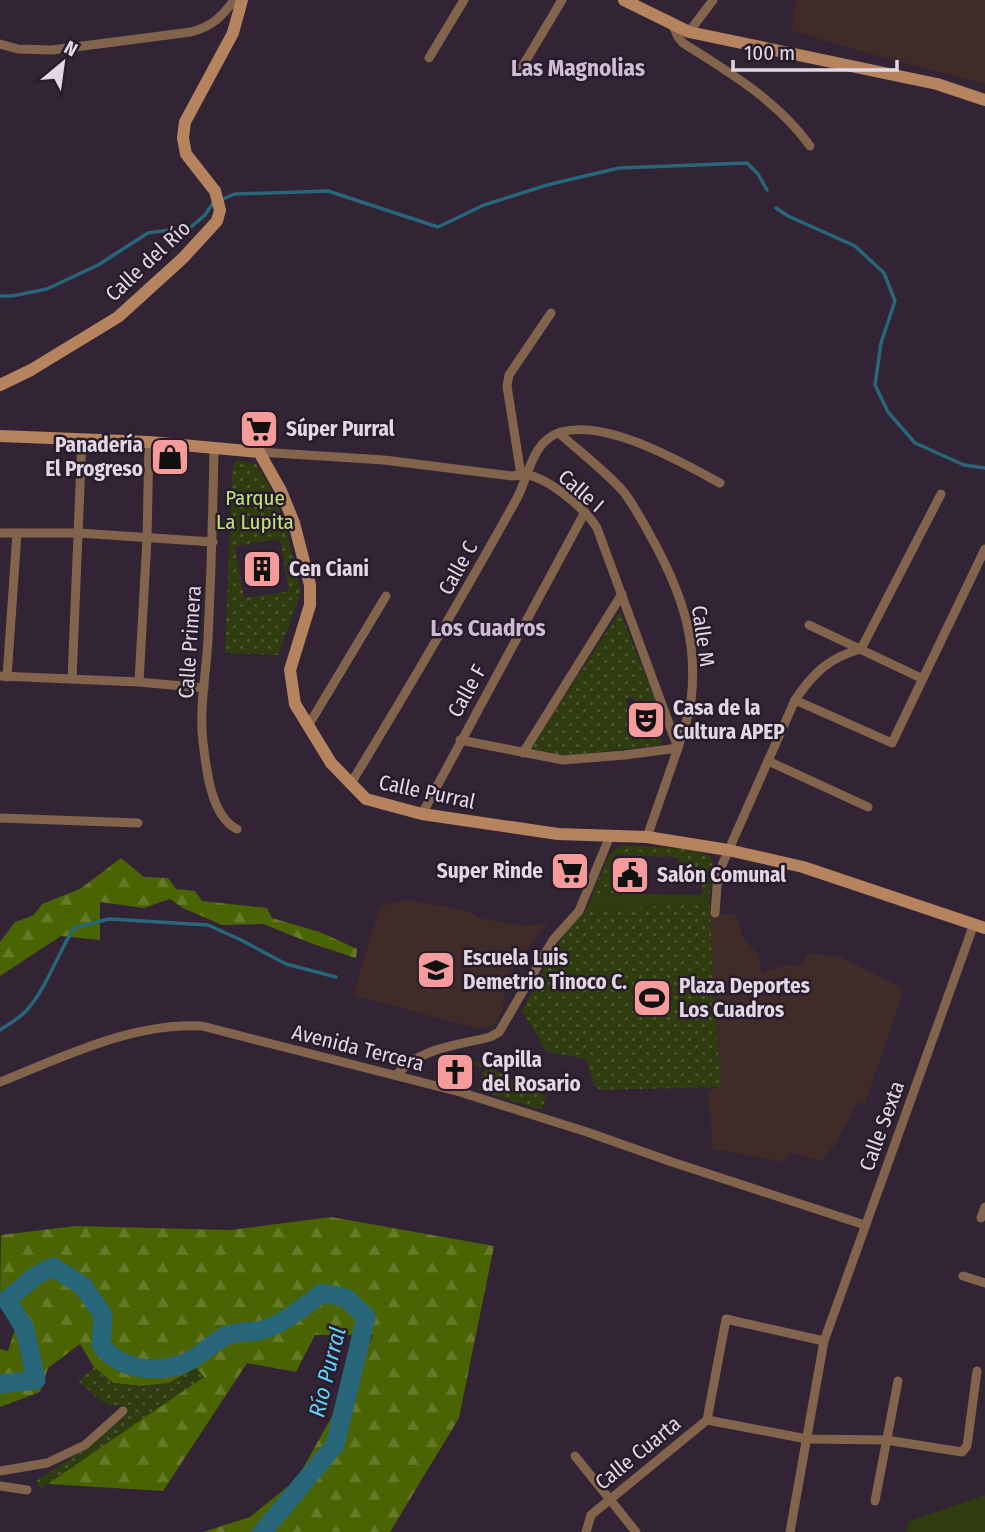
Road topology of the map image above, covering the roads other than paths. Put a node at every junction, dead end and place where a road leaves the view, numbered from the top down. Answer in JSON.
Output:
{"nodes":[{"id":1,"x":234,"y":0,"type":"edge"},
{"id":2,"x":242,"y":0,"type":"edge"},
{"id":3,"x":464,"y":0,"type":"edge"},
{"id":4,"x":562,"y":0,"type":"edge"},
{"id":5,"x":624,"y":0,"type":"edge"},
{"id":6,"x":713,"y":0,"type":"edge"},
{"id":7,"x":673,"y":26,"type":"junction"},
{"id":8,"x":689,"y":32,"type":"junction"},
{"id":9,"x":0,"y":44,"type":"edge"},
{"id":10,"x":429,"y":58,"type":"dead end"},
{"id":11,"x":522,"y":67,"type":"dead end"},
{"id":12,"x":985,"y":100,"type":"edge"},
{"id":13,"x":810,"y":146,"type":"dead end"},
{"id":14,"x":551,"y":313,"type":"dead end"},
{"id":15,"x":0,"y":385,"type":"edge"},
{"id":16,"x":559,"y":433,"type":"junction"},
{"id":17,"x":0,"y":436,"type":"edge"},
{"id":18,"x":82,"y":439,"type":"junction"},
{"id":19,"x":149,"y":442,"type":"junction"},
{"id":20,"x":214,"y":447,"type":"junction"},
{"id":21,"x":259,"y":452,"type":"junction"},
{"id":22,"x":524,"y":475,"type":"junction"},
{"id":23,"x":720,"y":483,"type":"dead end"},
{"id":24,"x":941,"y":494,"type":"dead end"},
{"id":25,"x":585,"y":512,"type":"junction"},
{"id":26,"x":0,"y":533,"type":"edge"},
{"id":27,"x":17,"y":533,"type":"junction"},
{"id":28,"x":79,"y":533,"type":"junction"},
{"id":29,"x":147,"y":539,"type":"junction"},
{"id":30,"x":213,"y":542,"type":"junction"},
{"id":31,"x":985,"y":549,"type":"edge"},
{"id":32,"x":622,"y":594,"type":"junction"},
{"id":33,"x":386,"y":596,"type":"dead end"},
{"id":34,"x":809,"y":625,"type":"dead end"},
{"id":35,"x":861,"y":649,"type":"junction"},
{"id":36,"x":4,"y":676,"type":"edge"},
{"id":37,"x":921,"y":678,"type":"junction"},
{"id":38,"x":72,"y":679,"type":"junction"},
{"id":39,"x":139,"y":682,"type":"junction"},
{"id":40,"x":204,"y":688,"type":"junction"},
{"id":41,"x":795,"y":699,"type":"junction"},
{"id":42,"x":308,"y":726,"type":"junction"},
{"id":43,"x":460,"y":740,"type":"junction"},
{"id":44,"x":678,"y":748,"type":"junction"},
{"id":45,"x":523,"y":753,"type":"junction"},
{"id":46,"x":768,"y":761,"type":"junction"},
{"id":47,"x":350,"y":785,"type":"junction"},
{"id":48,"x":869,"y":807,"type":"dead end"},
{"id":49,"x":422,"y":814,"type":"junction"},
{"id":50,"x":0,"y":818,"type":"edge"},
{"id":51,"x":138,"y":823,"type":"dead end"},
{"id":52,"x":237,"y":828,"type":"dead end"},
{"id":53,"x":610,"y":836,"type":"junction"},
{"id":54,"x":648,"y":836,"type":"junction"},
{"id":55,"x":727,"y":850,"type":"junction"},
{"id":56,"x":715,"y":913,"type":"dead end"},
{"id":57,"x":980,"y":926,"type":"edge"},
{"id":58,"x":396,"y":1075,"type":"junction"},
{"id":59,"x":0,"y":1082,"type":"edge"},
{"id":60,"x":985,"y":1207,"type":"edge"},
{"id":61,"x":981,"y":1217,"type":"dead end"},
{"id":62,"x":865,"y":1225,"type":"junction"},
{"id":63,"x":963,"y":1276,"type":"dead end"},
{"id":64,"x":985,"y":1283,"type":"edge"},
{"id":65,"x":824,"y":1341,"type":"junction"},
{"id":66,"x":976,"y":1371,"type":"dead end"},
{"id":67,"x":898,"y":1381,"type":"dead end"},
{"id":68,"x":123,"y":1411,"type":"dead end"},
{"id":69,"x":707,"y":1420,"type":"junction"},
{"id":70,"x":807,"y":1439,"type":"junction"},
{"id":71,"x":886,"y":1440,"type":"junction"},
{"id":72,"x":575,"y":1456,"type":"dead end"},
{"id":73,"x":0,"y":1471,"type":"edge"},
{"id":74,"x":0,"y":1486,"type":"edge"},
{"id":75,"x":27,"y":1490,"type":"dead end"},
{"id":76,"x":609,"y":1499,"type":"junction"},
{"id":77,"x":874,"y":1501,"type":"dead end"},
{"id":78,"x":586,"y":1532,"type":"edge"},
{"id":79,"x":636,"y":1532,"type":"edge"},
{"id":80,"x":790,"y":1532,"type":"edge"}],
"edges":[{"from":1,"to":9,"type":"street"},
{"from":2,"to":15,"type":"street","name":"Calle del Río"},
{"from":3,"to":10,"type":"street"},
{"from":4,"to":11,"type":"street"},
{"from":5,"to":7,"type":"street"},
{"from":6,"to":8,"type":"street"},
{"from":7,"to":8,"type":"street"},
{"from":7,"to":13,"type":"street"},
{"from":8,"to":12,"type":"street"},
{"from":14,"to":22,"type":"street"},
{"from":16,"to":22,"type":"street","name":"Calle C"},
{"from":16,"to":23,"type":"street"},
{"from":16,"to":44,"type":"street","name":"Calle M"},
{"from":17,"to":18,"type":"street"},
{"from":18,"to":19,"type":"street"},
{"from":18,"to":28,"type":"street"},
{"from":19,"to":20,"type":"street"},
{"from":19,"to":29,"type":"street"},
{"from":20,"to":21,"type":"street"},
{"from":20,"to":30,"type":"street","name":"Calle Primera"},
{"from":21,"to":22,"type":"street","name":"Calle I"},
{"from":21,"to":42,"type":"street","name":"Calle Purral"},
{"from":22,"to":25,"type":"street","name":"Calle I"},
{"from":22,"to":47,"type":"street","name":"Calle C"},
{"from":24,"to":35,"type":"street"},
{"from":25,"to":32,"type":"street","name":"Calle I"},
{"from":25,"to":43,"type":"street","name":"Calle F"},
{"from":26,"to":27,"type":"street"},
{"from":27,"to":28,"type":"street"},
{"from":27,"to":36,"type":"street"},
{"from":28,"to":29,"type":"street"},
{"from":28,"to":38,"type":"street"},
{"from":29,"to":30,"type":"street"},
{"from":29,"to":39,"type":"street"},
{"from":30,"to":40,"type":"street","name":"Calle Primera"},
{"from":31,"to":37,"type":"street"},
{"from":32,"to":44,"type":"street","name":"Calle I"},
{"from":32,"to":45,"type":"street"},
{"from":33,"to":42,"type":"street"},
{"from":34,"to":35,"type":"street"},
{"from":35,"to":37,"type":"street"},
{"from":35,"to":41,"type":"street"},
{"from":36,"to":38,"type":"street"},
{"from":37,"to":41,"type":"street"},
{"from":38,"to":39,"type":"street"},
{"from":39,"to":40,"type":"street"},
{"from":40,"to":52,"type":"street","name":"Calle Primera"},
{"from":41,"to":46,"type":"street"},
{"from":42,"to":47,"type":"street","name":"Calle Purral"},
{"from":43,"to":45,"type":"street"},
{"from":43,"to":49,"type":"street","name":"Calle F"},
{"from":44,"to":45,"type":"street"},
{"from":44,"to":54,"type":"street"},
{"from":46,"to":48,"type":"street"},
{"from":46,"to":55,"type":"street"},
{"from":47,"to":49,"type":"street","name":"Calle Purral"},
{"from":49,"to":53,"type":"street","name":"Calle Purral"},
{"from":50,"to":51,"type":"street"},
{"from":53,"to":54,"type":"street","name":"Calle Purral"},
{"from":53,"to":58,"type":"street"},
{"from":54,"to":55,"type":"street","name":"Calle Purral"},
{"from":55,"to":56,"type":"street"},
{"from":55,"to":57,"type":"street","name":"Calle Purral"},
{"from":57,"to":62,"type":"street","name":"Calle Sexta"},
{"from":58,"to":59,"type":"street","name":"Avenida Tercera"},
{"from":58,"to":62,"type":"street","name":"Avenida Tercera"},
{"from":60,"to":61,"type":"street"},
{"from":62,"to":65,"type":"street","name":"Calle Sexta"},
{"from":63,"to":64,"type":"street"},
{"from":65,"to":69,"type":"street","name":"Calle Cuarta"},
{"from":65,"to":70,"type":"street","name":"Calle Sexta"},
{"from":66,"to":71,"type":"street"},
{"from":67,"to":71,"type":"street"},
{"from":68,"to":73,"type":"street"},
{"from":69,"to":70,"type":"street"},
{"from":69,"to":76,"type":"street","name":"Calle Cuarta"},
{"from":70,"to":71,"type":"street"},
{"from":70,"to":80,"type":"street","name":"Calle Sexta"},
{"from":71,"to":77,"type":"street"},
{"from":72,"to":76,"type":"street"},
{"from":74,"to":75,"type":"street"},
{"from":76,"to":78,"type":"street","name":"Calle Cuarta"},
{"from":76,"to":79,"type":"street"}]}
